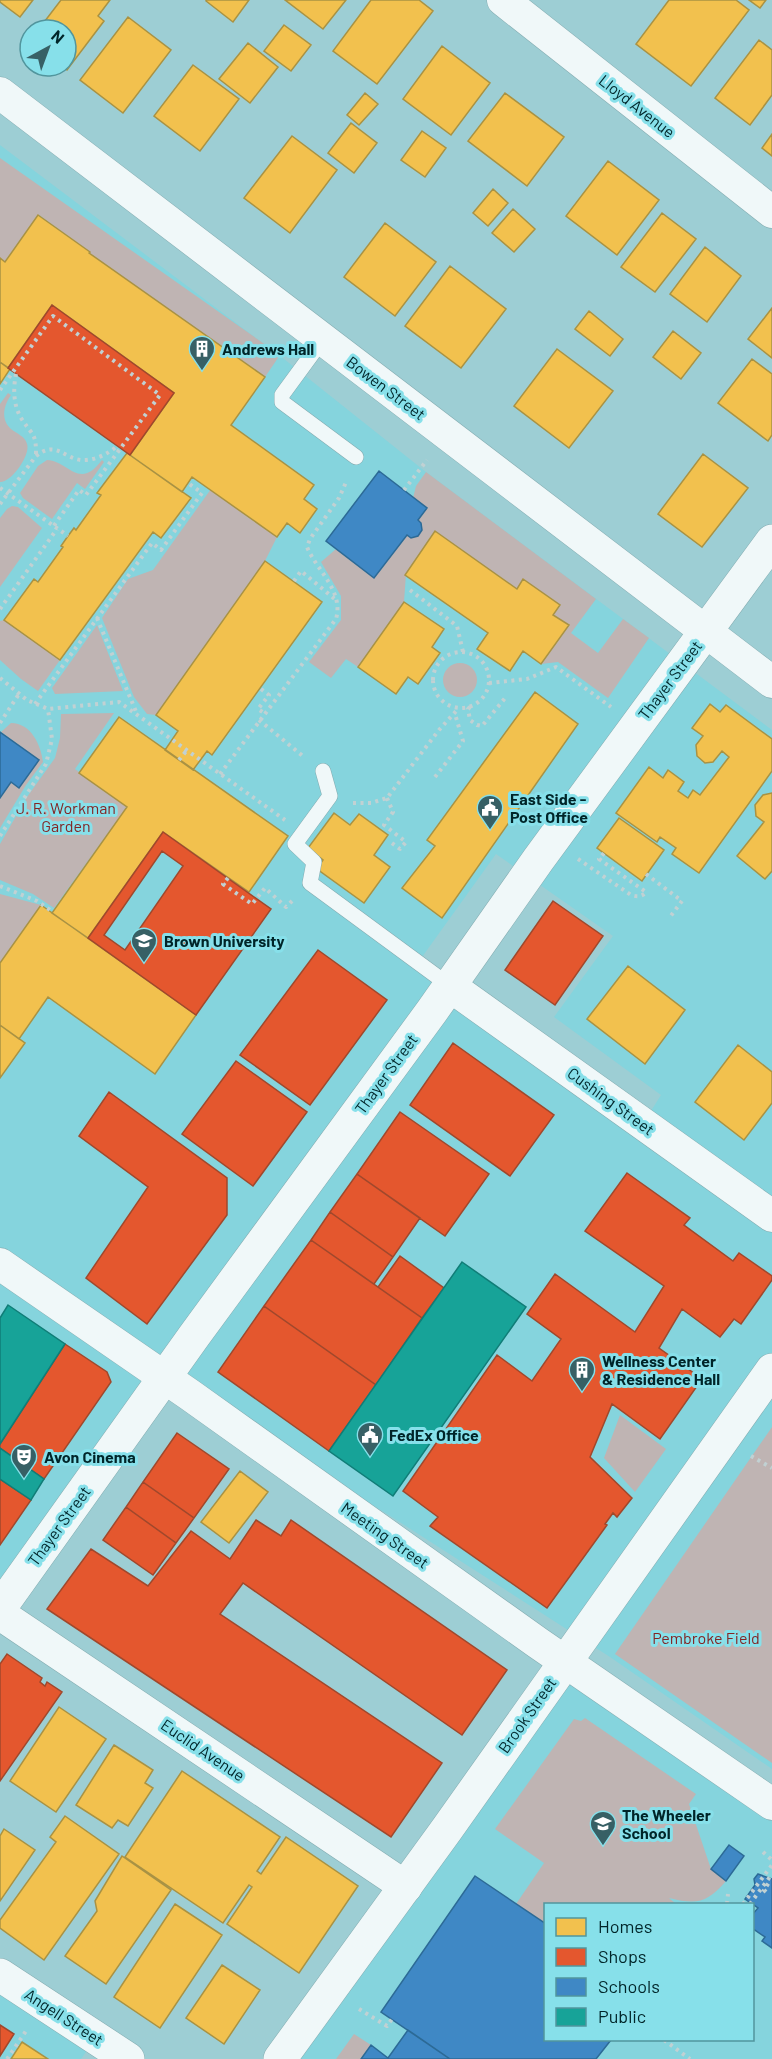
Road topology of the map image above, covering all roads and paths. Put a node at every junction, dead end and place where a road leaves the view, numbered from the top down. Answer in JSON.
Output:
{"nodes":[{"id":1,"x":503,"y":0,"type":"edge"},
{"id":2,"x":0,"y":93,"type":"edge"},
{"id":3,"x":772,"y":212,"type":"edge"},
{"id":4,"x":322,"y":339,"type":"junction"},
{"id":5,"x":16,"y":374,"type":"dead end"},
{"id":6,"x":0,"y":390,"type":"edge"},
{"id":7,"x":117,"y":446,"type":"dead end"},
{"id":8,"x":36,"y":456,"type":"junction"},
{"id":9,"x":356,"y":457,"type":"joint"},
{"id":10,"x":428,"y":459,"type":"dead end"},
{"id":11,"x":188,"y":483,"type":"dead end"},
{"id":12,"x":0,"y":488,"type":"edge"},
{"id":13,"x":404,"y":490,"type":"dead end"},
{"id":14,"x":8,"y":494,"type":"junction"},
{"id":15,"x":0,"y":504,"type":"edge"},
{"id":16,"x":55,"y":528,"type":"junction"},
{"id":17,"x":68,"y":537,"type":"dead end"},
{"id":18,"x":772,"y":541,"type":"edge"},
{"id":19,"x":294,"y":581,"type":"dead end"},
{"id":20,"x":410,"y":590,"type":"dead end"},
{"id":21,"x":337,"y":601,"type":"junction"},
{"id":22,"x":0,"y":609,"type":"edge"},
{"id":23,"x":97,"y":618,"type":"junction"},
{"id":24,"x":707,"y":632,"type":"junction"},
{"id":25,"x":463,"y":652,"type":"junction"},
{"id":26,"x":0,"y":678,"type":"edge"},
{"id":27,"x":772,"y":682,"type":"edge"},
{"id":28,"x":489,"y":683,"type":"junction"},
{"id":29,"x":261,"y":689,"type":"dead end"},
{"id":30,"x":19,"y":694,"type":"junction"},
{"id":31,"x":506,"y":697,"type":"dead end"},
{"id":32,"x":35,"y":704,"type":"junction"},
{"id":33,"x":471,"y":706,"type":"junction"},
{"id":34,"x":611,"y":707,"type":"dead end"},
{"id":35,"x":48,"y":709,"type":"junction"},
{"id":36,"x":456,"y":711,"type":"junction"},
{"id":37,"x":264,"y":713,"type":"junction"},
{"id":38,"x":137,"y":715,"type":"junction"},
{"id":39,"x":259,"y":720,"type":"junction"},
{"id":40,"x":0,"y":723,"type":"edge"},
{"id":41,"x":187,"y":750,"type":"junction"},
{"id":42,"x":304,"y":757,"type":"dead end"},
{"id":43,"x":179,"y":760,"type":"dead end"},
{"id":44,"x":323,"y":771,"type":"dead end"},
{"id":45,"x":220,"y":774,"type":"junction"},
{"id":46,"x":435,"y":777,"type":"dead end"},
{"id":47,"x":330,"y":796,"type":"junction"},
{"id":48,"x":387,"y":798,"type":"junction"},
{"id":49,"x":302,"y":832,"type":"junction"},
{"id":50,"x":0,"y":836,"type":"edge"},
{"id":51,"x":388,"y":841,"type":"dead end"},
{"id":52,"x":604,"y":853,"type":"dead end"},
{"id":53,"x":577,"y":858,"type":"dead end"},
{"id":54,"x":646,"y":874,"type":"dead end"},
{"id":55,"x":228,"y":878,"type":"dead end"},
{"id":56,"x":0,"y":886,"type":"edge"},
{"id":57,"x":262,"y":890,"type":"dead end"},
{"id":58,"x":53,"y":912,"type":"dead end"},
{"id":59,"x":670,"y":917,"type":"dead end"},
{"id":60,"x":450,"y":986,"type":"junction"},
{"id":61,"x":772,"y":1216,"type":"edge"},
{"id":62,"x":0,"y":1264,"type":"edge"},
{"id":63,"x":772,"y":1370,"type":"edge"},
{"id":64,"x":165,"y":1377,"type":"junction"},
{"id":65,"x":747,"y":1454,"type":"dead end"},
{"id":66,"x":772,"y":1468,"type":"edge"},
{"id":67,"x":0,"y":1608,"type":"edge"},
{"id":68,"x":0,"y":1614,"type":"edge"},
{"id":69,"x":565,"y":1661,"type":"junction"},
{"id":70,"x":772,"y":1804,"type":"edge"},
{"id":71,"x":763,"y":1852,"type":"dead end"},
{"id":72,"x":772,"y":1860,"type":"edge"},
{"id":73,"x":772,"y":1865,"type":"edge"},
{"id":74,"x":772,"y":1874,"type":"edge"},
{"id":75,"x":770,"y":1881,"type":"edge"},
{"id":76,"x":406,"y":1887,"type":"junction"},
{"id":77,"x":766,"y":1892,"type":"dead end"},
{"id":78,"x":728,"y":1894,"type":"dead end"},
{"id":79,"x":727,"y":1903,"type":"edge"},
{"id":80,"x":744,"y":1903,"type":"edge"},
{"id":81,"x":752,"y":1903,"type":"edge"},
{"id":82,"x":0,"y":1975,"type":"edge"},
{"id":83,"x":359,"y":2009,"type":"dead end"},
{"id":84,"x":392,"y":2019,"type":"dead end"},
{"id":85,"x":31,"y":2023,"type":"dead end"},
{"id":86,"x":665,"y":2041,"type":"edge"},
{"id":87,"x":7,"y":2059,"type":"edge"},
{"id":88,"x":128,"y":2059,"type":"edge"},
{"id":89,"x":280,"y":2059,"type":"edge"},
{"id":90,"x":690,"y":2059,"type":"edge"}],
"edges":[{"from":1,"to":3,"type":"street","name":"Lloyd Avenue"},
{"from":2,"to":4,"type":"street","name":"Bowen Street"},
{"from":4,"to":9,"type":"lane"},
{"from":4,"to":24,"type":"street","name":"Bowen Street"},
{"from":5,"to":8,"type":"path"},
{"from":6,"to":16,"type":"path"},
{"from":7,"to":8,"type":"path"},
{"from":8,"to":14,"type":"path"},
{"from":9,"to":21,"type":"path"},
{"from":10,"to":13,"type":"path"},
{"from":11,"to":23,"type":"path"},
{"from":12,"to":14,"type":"path"},
{"from":14,"to":15,"type":"path"},
{"from":14,"to":16,"type":"path"},
{"from":16,"to":17,"type":"path"},
{"from":16,"to":22,"type":"path"},
{"from":18,"to":24,"type":"street","name":"Thayer Street"},
{"from":19,"to":21,"type":"path"},
{"from":20,"to":25,"type":"path"},
{"from":21,"to":37,"type":"path"},
{"from":23,"to":32,"type":"path"},
{"from":23,"to":38,"type":"path"},
{"from":24,"to":27,"type":"street","name":"Bowen Street"},
{"from":24,"to":60,"type":"street","name":"Thayer Street"},
{"from":25,"to":28,"type":"path"},
{"from":25,"to":36,"type":"path"},
{"from":26,"to":30,"type":"path"},
{"from":28,"to":33,"type":"path"},
{"from":28,"to":34,"type":"path"},
{"from":29,"to":37,"type":"path"},
{"from":30,"to":32,"type":"path"},
{"from":30,"to":40,"type":"path"},
{"from":31,"to":33,"type":"path"},
{"from":32,"to":35,"type":"path"},
{"from":33,"to":36,"type":"path"},
{"from":35,"to":38,"type":"path"},
{"from":35,"to":50,"type":"path"},
{"from":36,"to":46,"type":"path"},
{"from":36,"to":48,"type":"path"},
{"from":37,"to":39,"type":"path"},
{"from":38,"to":41,"type":"path"},
{"from":39,"to":42,"type":"path"},
{"from":39,"to":45,"type":"path"},
{"from":41,"to":43,"type":"path"},
{"from":41,"to":45,"type":"path"},
{"from":44,"to":47,"type":"lane"},
{"from":45,"to":49,"type":"path"},
{"from":47,"to":48,"type":"path"},
{"from":47,"to":49,"type":"lane"},
{"from":48,"to":51,"type":"path"},
{"from":49,"to":60,"type":"lane"},
{"from":52,"to":53,"type":"path"},
{"from":54,"to":59,"type":"path"},
{"from":55,"to":57,"type":"path"},
{"from":56,"to":58,"type":"path"},
{"from":60,"to":61,"type":"street","name":"Cushing Street"},
{"from":60,"to":64,"type":"street","name":"Thayer Street"},
{"from":62,"to":64,"type":"street","name":"Meeting Street"},
{"from":63,"to":69,"type":"street","name":"Brook Street"},
{"from":64,"to":67,"type":"street","name":"Thayer Street"},
{"from":64,"to":69,"type":"street","name":"Meeting Street"},
{"from":65,"to":66,"type":"path"},
{"from":68,"to":76,"type":"street","name":"Euclid Avenue"},
{"from":69,"to":70,"type":"street","name":"Meeting Street"},
{"from":69,"to":76,"type":"street","name":"Brook Street"},
{"from":71,"to":72,"type":"path"},
{"from":73,"to":80,"type":"path"},
{"from":74,"to":75,"type":"path"},
{"from":75,"to":77,"type":"path"},
{"from":75,"to":81,"type":"path"},
{"from":76,"to":89,"type":"street","name":"Brook Street"},
{"from":78,"to":79,"type":"path"},
{"from":82,"to":88,"type":"street","name":"Angell Street"},
{"from":83,"to":84,"type":"path"},
{"from":85,"to":87,"type":"path"},
{"from":86,"to":90,"type":"path"}]}
